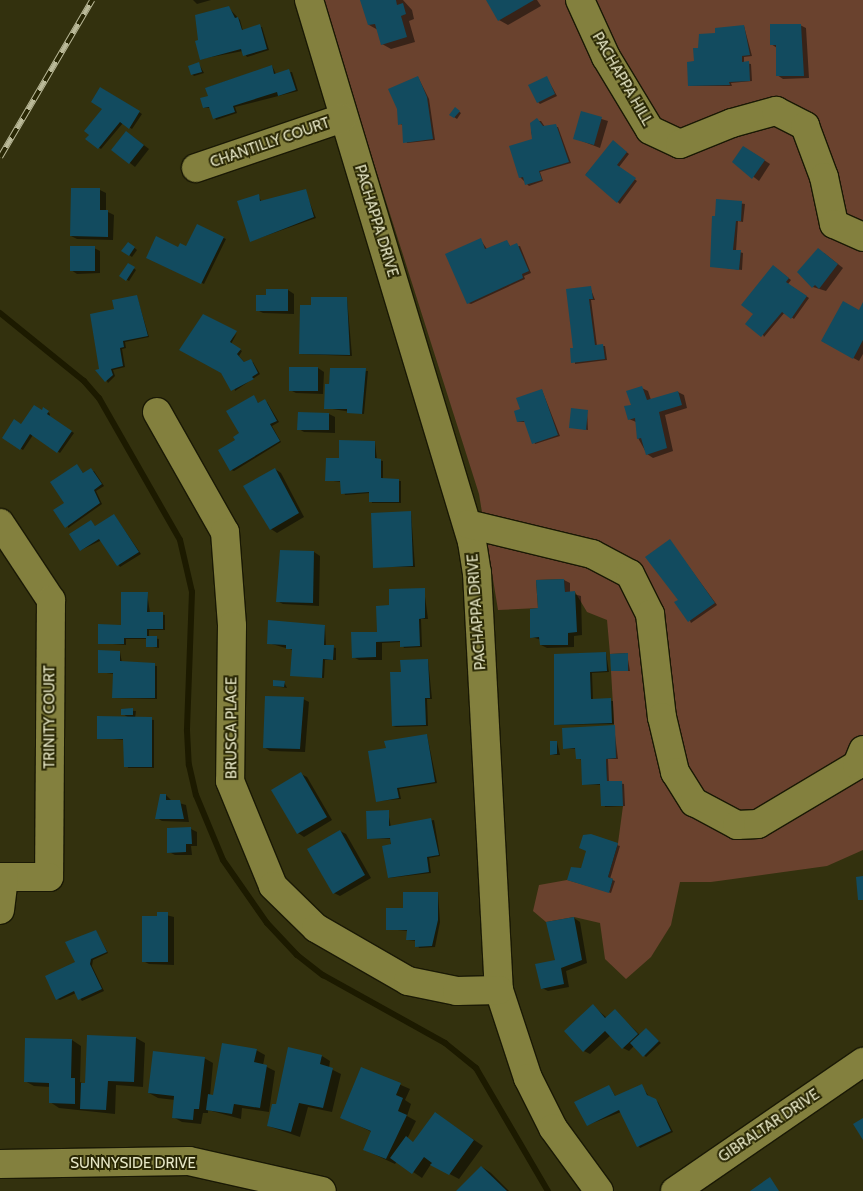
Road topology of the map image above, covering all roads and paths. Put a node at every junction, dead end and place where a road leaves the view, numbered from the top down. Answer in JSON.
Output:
{"nodes":[{"id":1,"x":309,"y":0,"type":"edge"},
{"id":2,"x":580,"y":0,"type":"edge"},
{"id":3,"x":343,"y":118,"type":"junction"},
{"id":4,"x":196,"y":168,"type":"dead end"},
{"id":5,"x":863,"y":237,"type":"edge"},
{"id":6,"x":157,"y":412,"type":"dead end"},
{"id":7,"x":0,"y":523,"type":"edge"},
{"id":8,"x":468,"y":524,"type":"junction"},
{"id":9,"x":863,"y":750,"type":"edge"},
{"id":10,"x":2,"y":877,"type":"edge"},
{"id":11,"x":0,"y":910,"type":"edge"},
{"id":12,"x":500,"y":990,"type":"junction"},
{"id":13,"x":863,"y":1062,"type":"edge"},
{"id":14,"x":0,"y":1164,"type":"edge"},
{"id":15,"x":322,"y":1191,"type":"edge"},
{"id":16,"x":599,"y":1191,"type":"edge"},
{"id":17,"x":675,"y":1191,"type":"edge"}],
"edges":[{"from":1,"to":3,"type":"street","name":"PACHAPPA DRIVE"},
{"from":2,"to":5,"type":"street","name":"PACHAPPA HILL"},
{"from":3,"to":4,"type":"street","name":"CHANTILLY COURT"},
{"from":3,"to":8,"type":"street","name":"PACHAPPA DRIVE"},
{"from":6,"to":12,"type":"street","name":"BRUSCA PLACE"},
{"from":7,"to":10,"type":"street","name":"TRINITY COURT"},
{"from":8,"to":9,"type":"street"},
{"from":8,"to":12,"type":"street","name":"PACHAPPA DRIVE"},
{"from":10,"to":11,"type":"street"},
{"from":12,"to":16,"type":"street","name":"PACHAPPA DRIVE"},
{"from":13,"to":17,"type":"street","name":"GIBRALTAR DRIVE"},
{"from":14,"to":15,"type":"street","name":"SUNNYSIDE DRIVE"}]}
